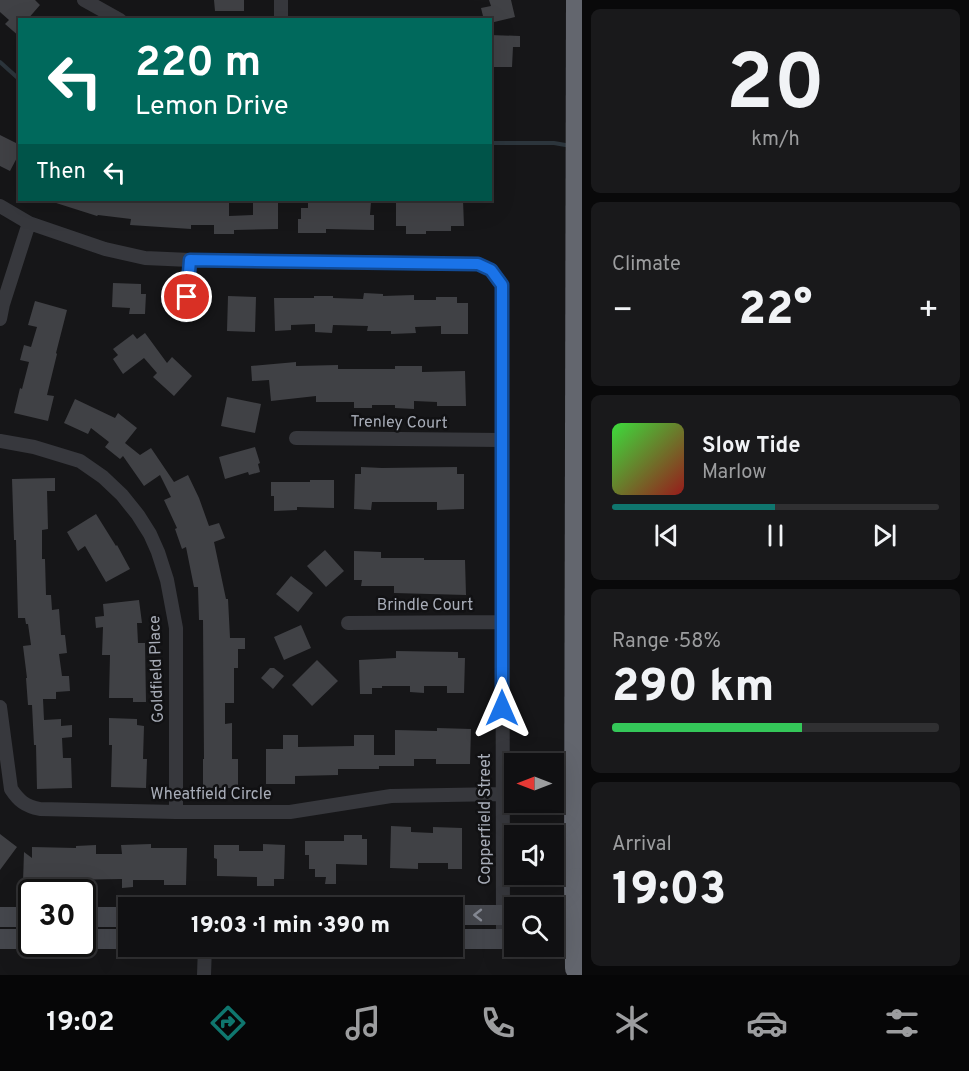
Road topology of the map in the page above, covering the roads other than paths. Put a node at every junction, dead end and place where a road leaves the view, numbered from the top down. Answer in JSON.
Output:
{"nodes":[{"id":1,"x":281,"y":0,"type":"edge"},
{"id":2,"x":578,"y":0,"type":"edge"},
{"id":3,"x":86,"y":1,"type":"edge"},
{"id":4,"x":116,"y":18,"type":"edge"},
{"id":5,"x":281,"y":18,"type":"edge"},
{"id":6,"x":0,"y":206,"type":"edge"},
{"id":7,"x":29,"y":223,"type":"junction"},
{"id":8,"x":190,"y":260,"type":"junction"},
{"id":9,"x":185,"y":316,"type":"dead end"},
{"id":10,"x":0,"y":319,"type":"edge"},
{"id":11,"x":296,"y":438,"type":"dead end"},
{"id":12,"x":501,"y":440,"type":"junction"},
{"id":13,"x":0,"y":441,"type":"edge"},
{"id":14,"x":502,"y":622,"type":"junction"},
{"id":15,"x":348,"y":623,"type":"dead end"},
{"id":16,"x":0,"y":706,"type":"edge"},
{"id":17,"x":1,"y":729,"type":"edge"},
{"id":18,"x":502,"y":794,"type":"junction"},
{"id":19,"x":176,"y":812,"type":"junction"},
{"id":20,"x":508,"y":897,"type":"edge"},
{"id":21,"x":582,"y":912,"type":"edge"},
{"id":22,"x":564,"y":913,"type":"edge"},
{"id":23,"x":463,"y":915,"type":"edge"},
{"id":24,"x":504,"y":915,"type":"edge"},
{"id":25,"x":0,"y":917,"type":"edge"},
{"id":26,"x":18,"y":917,"type":"edge"},
{"id":27,"x":96,"y":917,"type":"edge"},
{"id":28,"x":118,"y":917,"type":"edge"},
{"id":29,"x":582,"y":938,"type":"edge"},
{"id":30,"x":0,"y":939,"type":"edge"},
{"id":31,"x":18,"y":939,"type":"edge"},
{"id":32,"x":96,"y":939,"type":"edge"},
{"id":33,"x":118,"y":939,"type":"edge"},
{"id":34,"x":463,"y":939,"type":"edge"},
{"id":35,"x":504,"y":939,"type":"edge"},
{"id":36,"x":564,"y":939,"type":"edge"},
{"id":37,"x":205,"y":957,"type":"edge"},
{"id":38,"x":577,"y":971,"type":"edge"},
{"id":39,"x":204,"y":975,"type":"edge"}],
"edges":[{"from":1,"to":5,"type":"street"},
{"from":2,"to":38,"type":"highway","bridge":true},
{"from":3,"to":4,"type":"street"},
{"from":6,"to":7,"type":"street"},
{"from":7,"to":8,"type":"street"},
{"from":7,"to":10,"type":"street"},
{"from":8,"to":9,"type":"street"},
{"from":8,"to":12,"type":"street","name":"Copperfield Street"},
{"from":11,"to":12,"type":"street","name":"Trenley Court"},
{"from":12,"to":14,"type":"street","name":"Copperfield Street"},
{"from":13,"to":19,"type":"street","name":"Goldfield Place"},
{"from":14,"to":15,"type":"street","name":"Brindle Court"},
{"from":14,"to":18,"type":"street","name":"Copperfield Street"},
{"from":16,"to":17,"type":"street","name":"Wheatfield Circle"},
{"from":17,"to":19,"type":"street","name":"Wheatfield Circle"},
{"from":18,"to":19,"type":"street","name":"Wheatfield Circle"},
{"from":18,"to":20,"type":"street","name":"Copperfield Street"},
{"from":21,"to":22,"type":"main road"},
{"from":24,"to":23,"type":"main road","one_way":true},
{"from":25,"to":26,"type":"main road"},
{"from":27,"to":28,"type":"main road"},
{"from":29,"to":36,"type":"main road"},
{"from":30,"to":31,"type":"main road"},
{"from":32,"to":33,"type":"main road"},
{"from":34,"to":35,"type":"main road"},
{"from":37,"to":39,"type":"street"}]}
